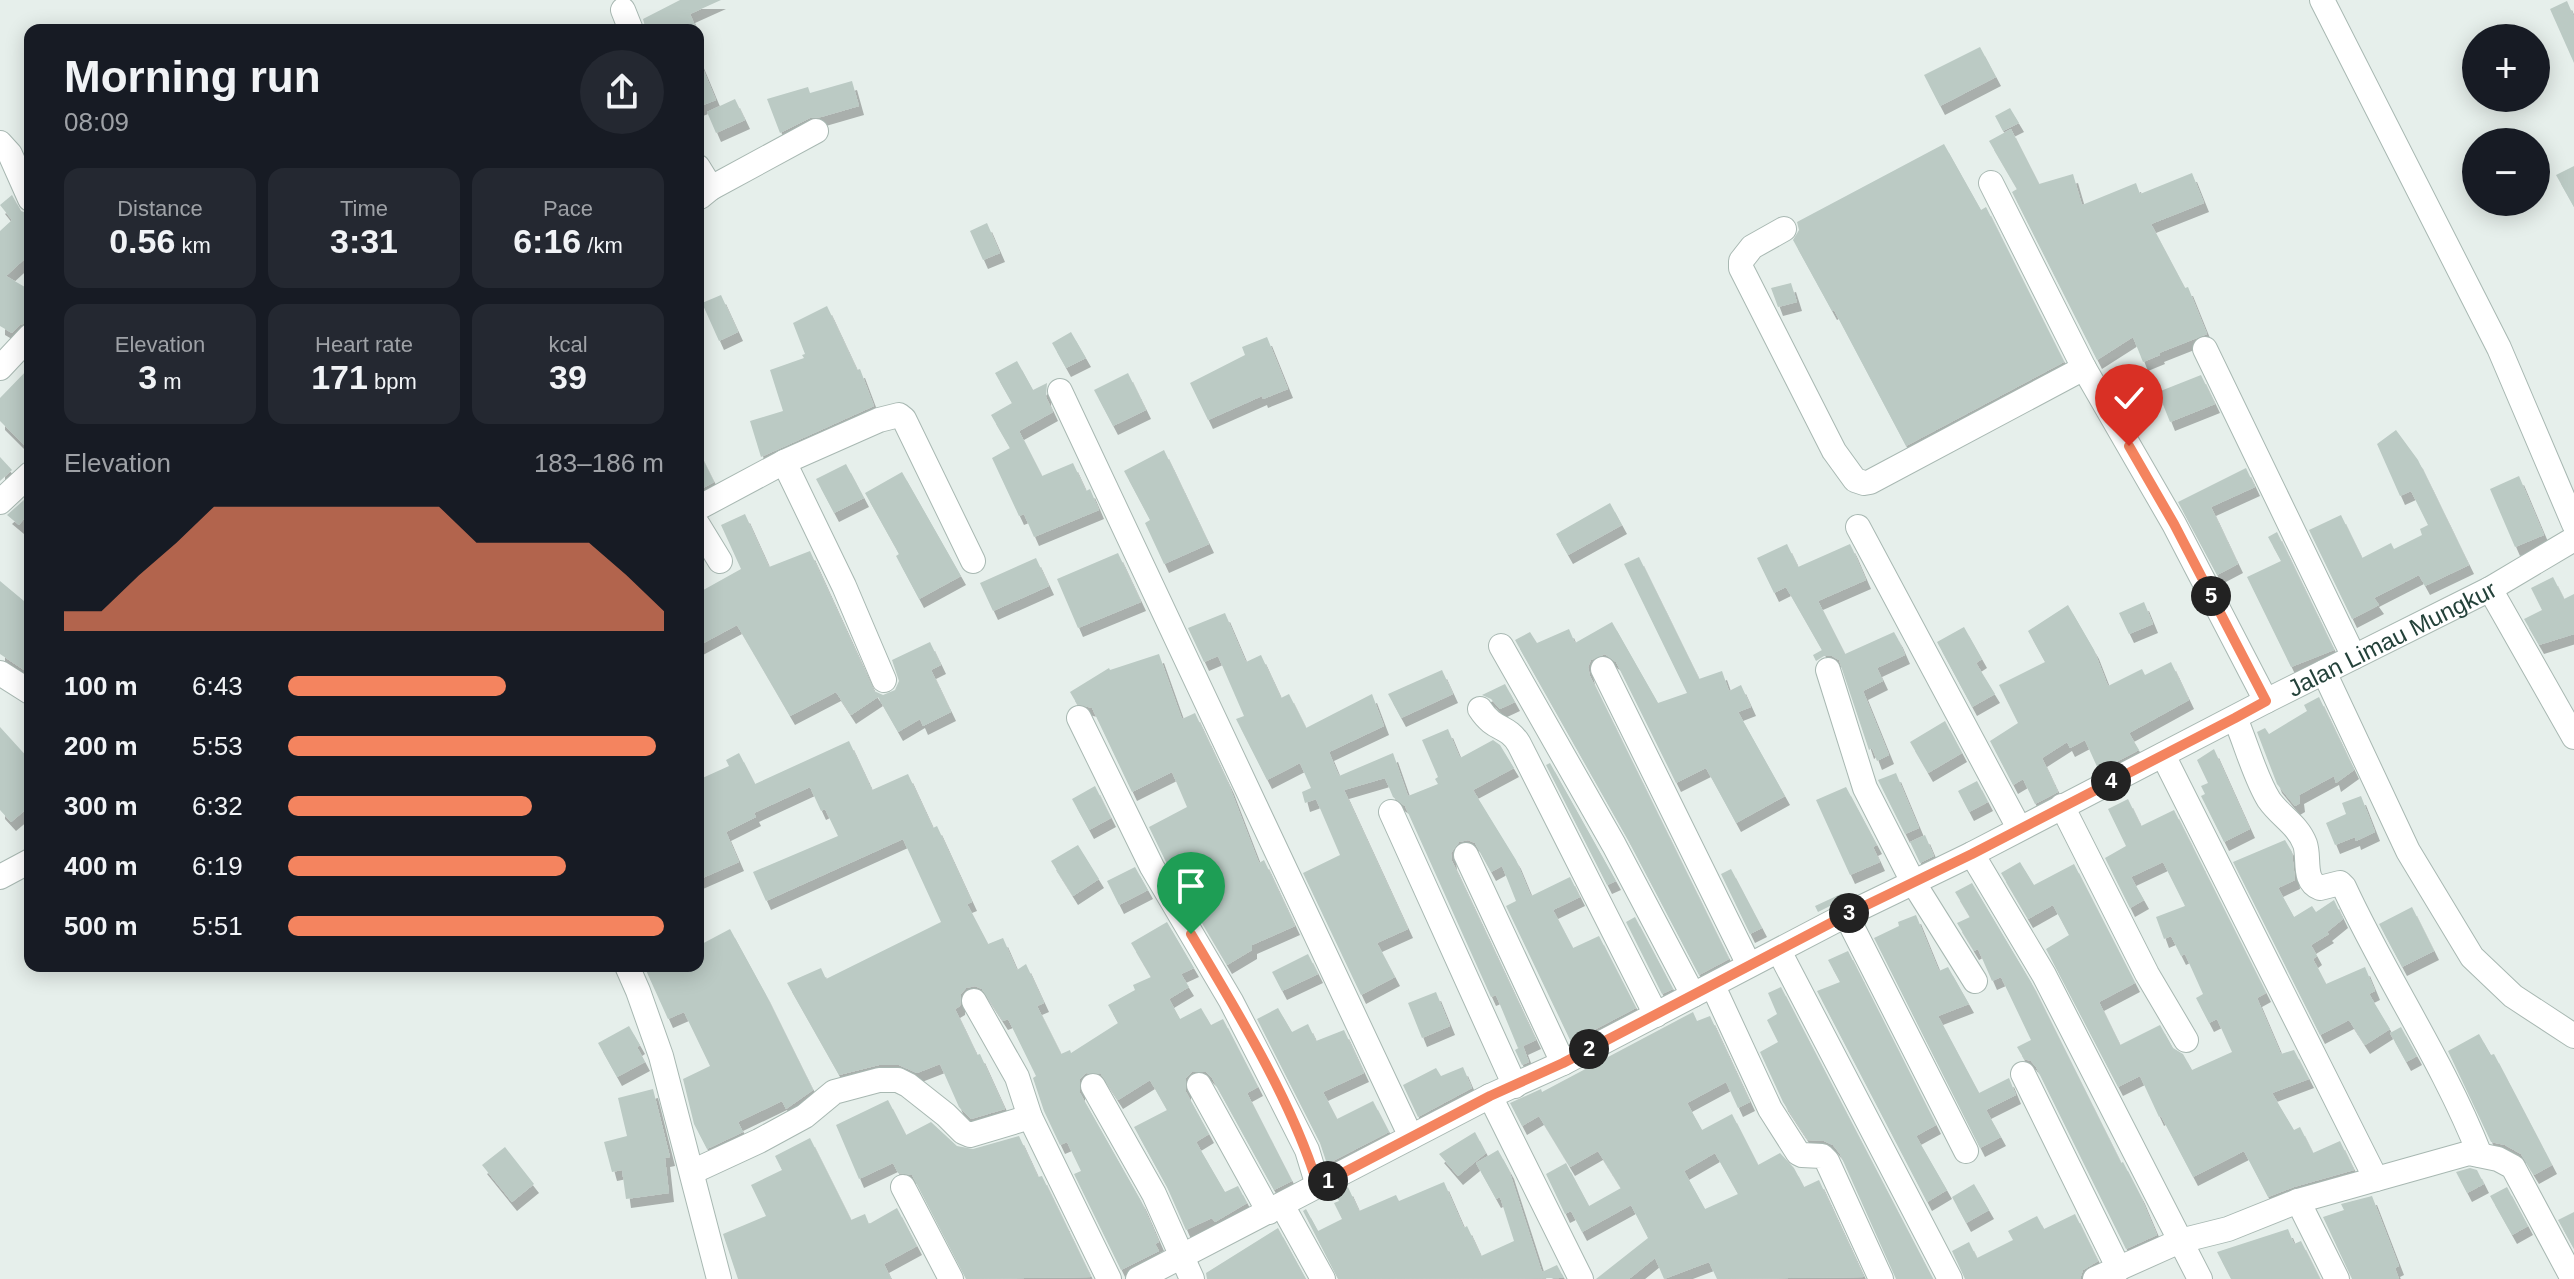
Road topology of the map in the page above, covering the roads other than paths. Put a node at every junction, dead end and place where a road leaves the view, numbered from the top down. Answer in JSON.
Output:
{"nodes":[{"id":1,"x":2322,"y":0,"type":"edge"},
{"id":2,"x":816,"y":131,"type":"dead end"},
{"id":3,"x":0,"y":143,"type":"edge"},
{"id":4,"x":1991,"y":183,"type":"dead end"},
{"id":5,"x":24,"y":186,"type":"edge"},
{"id":6,"x":704,"y":193,"type":"edge"},
{"id":7,"x":1784,"y":229,"type":"dead end"},
{"id":8,"x":24,"y":342,"type":"edge"},
{"id":9,"x":2205,"y":349,"type":"dead end"},
{"id":10,"x":0,"y":368,"type":"edge"},
{"id":11,"x":2084,"y":368,"type":"junction"},
{"id":12,"x":1060,"y":391,"type":"dead end"},
{"id":13,"x":784,"y":462,"type":"junction"},
{"id":14,"x":24,"y":480,"type":"edge"},
{"id":15,"x":0,"y":502,"type":"edge"},
{"id":16,"x":704,"y":505,"type":"edge"},
{"id":17,"x":2574,"y":524,"type":"edge"},
{"id":18,"x":1858,"y":527,"type":"dead end"},
{"id":19,"x":704,"y":535,"type":"edge"},
{"id":20,"x":2574,"y":539,"type":"edge"},
{"id":21,"x":720,"y":561,"type":"dead end"},
{"id":22,"x":973,"y":561,"type":"dead end"},
{"id":23,"x":2490,"y":589,"type":"junction"},
{"id":24,"x":1501,"y":646,"type":"dead end"},
{"id":25,"x":2354,"y":657,"type":"junction"},
{"id":26,"x":1603,"y":669,"type":"dead end"},
{"id":27,"x":1828,"y":670,"type":"dead end"},
{"id":28,"x":2324,"y":672,"type":"junction"},
{"id":29,"x":0,"y":673,"type":"edge"},
{"id":30,"x":884,"y":680,"type":"dead end"},
{"id":31,"x":24,"y":685,"type":"edge"},
{"id":32,"x":2266,"y":701,"type":"junction"},
{"id":33,"x":1480,"y":709,"type":"dead end"},
{"id":34,"x":1079,"y":718,"type":"dead end"},
{"id":35,"x":2235,"y":718,"type":"junction"},
{"id":36,"x":2574,"y":737,"type":"edge"},
{"id":37,"x":2163,"y":755,"type":"junction"},
{"id":38,"x":2062,"y":806,"type":"junction"},
{"id":39,"x":1391,"y":812,"type":"dead end"},
{"id":40,"x":2019,"y":828,"type":"junction"},
{"id":41,"x":1972,"y":854,"type":"junction"},
{"id":42,"x":1466,"y":855,"type":"dead end"},
{"id":43,"x":24,"y":864,"type":"edge"},
{"id":44,"x":0,"y":877,"type":"edge"},
{"id":45,"x":1913,"y":882,"type":"junction"},
{"id":46,"x":1846,"y":915,"type":"junction"},
{"id":47,"x":1779,"y":951,"type":"junction"},
{"id":48,"x":1749,"y":965,"type":"junction"},
{"id":49,"x":630,"y":972,"type":"edge"},
{"id":50,"x":1975,"y":981,"type":"dead end"},
{"id":51,"x":1703,"y":990,"type":"junction"},
{"id":52,"x":974,"y":1001,"type":"dead end"},
{"id":53,"x":1656,"y":1015,"type":"junction"},
{"id":54,"x":2574,"y":1036,"type":"edge"},
{"id":55,"x":2186,"y":1040,"type":"dead end"},
{"id":56,"x":1563,"y":1063,"type":"junction"},
{"id":57,"x":2023,"y":1074,"type":"dead end"},
{"id":58,"x":1199,"y":1085,"type":"dead end"},
{"id":59,"x":1093,"y":1086,"type":"dead end"},
{"id":60,"x":1515,"y":1086,"type":"junction"},
{"id":61,"x":1490,"y":1096,"type":"junction"},
{"id":62,"x":1030,"y":1117,"type":"junction"},
{"id":63,"x":1411,"y":1137,"type":"junction"},
{"id":64,"x":1966,"y":1151,"type":"dead end"},
{"id":65,"x":2480,"y":1155,"type":"junction"},
{"id":66,"x":692,"y":1172,"type":"junction"},
{"id":67,"x":2376,"y":1179,"type":"junction"},
{"id":68,"x":1318,"y":1186,"type":"junction"},
{"id":69,"x":903,"y":1187,"type":"dead end"},
{"id":70,"x":2298,"y":1201,"type":"junction"},
{"id":71,"x":1275,"y":1208,"type":"junction"},
{"id":72,"x":2180,"y":1241,"type":"junction"},
{"id":73,"x":1186,"y":1268,"type":"edge"},
{"id":74,"x":2119,"y":1269,"type":"junction"},
{"id":75,"x":719,"y":1279,"type":"edge"},
{"id":76,"x":951,"y":1279,"type":"edge"},
{"id":77,"x":1109,"y":1279,"type":"edge"},
{"id":78,"x":1138,"y":1279,"type":"edge"},
{"id":79,"x":1323,"y":1279,"type":"edge"},
{"id":80,"x":1581,"y":1279,"type":"edge"},
{"id":81,"x":1881,"y":1279,"type":"edge"},
{"id":82,"x":1950,"y":1279,"type":"edge"},
{"id":83,"x":2095,"y":1279,"type":"edge"},
{"id":84,"x":2200,"y":1279,"type":"edge"},
{"id":85,"x":2337,"y":1279,"type":"edge"},
{"id":86,"x":2573,"y":1279,"type":"edge"}],
"edges":[{"from":1,"to":17,"type":"street"},
{"from":2,"to":6,"type":"street"},
{"from":3,"to":5,"type":"street"},
{"from":4,"to":11,"type":"street"},
{"from":7,"to":11,"type":"street"},
{"from":8,"to":10,"type":"street"},
{"from":9,"to":25,"type":"street"},
{"from":11,"to":32,"type":"street"},
{"from":12,"to":63,"type":"street"},
{"from":13,"to":16,"type":"street"},
{"from":13,"to":22,"type":"street"},
{"from":13,"to":30,"type":"street"},
{"from":14,"to":15,"type":"street"},
{"from":18,"to":40,"type":"street"},
{"from":19,"to":21,"type":"street"},
{"from":20,"to":23,"type":"street","name":"Jalan Limau Mungkur"},
{"from":23,"to":25,"type":"street","name":"Jalan Limau Mungkur"},
{"from":23,"to":36,"type":"street"},
{"from":24,"to":51,"type":"street"},
{"from":25,"to":28,"type":"street","name":"Jalan Limau Mungkur"},
{"from":26,"to":48,"type":"street"},
{"from":27,"to":45,"type":"street"},
{"from":28,"to":32,"type":"street","name":"Jalan Limau Mungkur"},
{"from":28,"to":54,"type":"street"},
{"from":29,"to":31,"type":"street"},
{"from":32,"to":35,"type":"street","name":"Jalan Limau Mungkur"},
{"from":33,"to":53,"type":"street"},
{"from":34,"to":68,"type":"street"},
{"from":35,"to":37,"type":"street","name":"Jalan Limau Mungkur"},
{"from":35,"to":65,"type":"street"},
{"from":37,"to":38,"type":"street","name":"Jalan Limau Mungkur"},
{"from":37,"to":67,"type":"street"},
{"from":38,"to":40,"type":"street","name":"Jalan Limau Mungkur"},
{"from":38,"to":55,"type":"street"},
{"from":39,"to":60,"type":"street"},
{"from":40,"to":41,"type":"street","name":"Jalan Limau Mungkur"},
{"from":41,"to":45,"type":"street","name":"Jalan Limau Mungkur"},
{"from":41,"to":72,"type":"street"},
{"from":42,"to":56,"type":"street"},
{"from":43,"to":44,"type":"street"},
{"from":45,"to":46,"type":"street","name":"Jalan Limau Mungkur"},
{"from":45,"to":50,"type":"street"},
{"from":46,"to":47,"type":"street","name":"Jalan Limau Mungkur"},
{"from":46,"to":64,"type":"street"},
{"from":47,"to":48,"type":"street","name":"Jalan Limau Mungkur"},
{"from":47,"to":82,"type":"street"},
{"from":48,"to":51,"type":"street","name":"Jalan Limau Mungkur"},
{"from":49,"to":66,"type":"street"},
{"from":51,"to":53,"type":"street","name":"Jalan Limau Mungkur"},
{"from":51,"to":81,"type":"street"},
{"from":52,"to":62,"type":"street"},
{"from":53,"to":56,"type":"street","name":"Jalan Limau Mungkur"},
{"from":56,"to":60,"type":"street","name":"Jalan Limau Mungkur"},
{"from":57,"to":74,"type":"street"},
{"from":58,"to":71,"type":"street"},
{"from":59,"to":73,"type":"street"},
{"from":60,"to":61,"type":"street","name":"Jalan Limau Mungkur"},
{"from":61,"to":63,"type":"street","name":"Jalan Limau Mungkur"},
{"from":61,"to":80,"type":"street"},
{"from":62,"to":66,"type":"street"},
{"from":62,"to":77,"type":"street"},
{"from":63,"to":68,"type":"street","name":"Jalan Limau Mungkur"},
{"from":65,"to":67,"type":"street"},
{"from":65,"to":86,"type":"street"},
{"from":66,"to":75,"type":"street"},
{"from":67,"to":70,"type":"street"},
{"from":68,"to":71,"type":"street","name":"Jalan Limau Mungkur"},
{"from":69,"to":76,"type":"street"},
{"from":70,"to":72,"type":"street"},
{"from":70,"to":85,"type":"street"},
{"from":71,"to":73,"type":"street","name":"Jalan Limau Mungkur"},
{"from":71,"to":79,"type":"street"},
{"from":72,"to":74,"type":"street"},
{"from":72,"to":84,"type":"street"},
{"from":73,"to":78,"type":"street","name":"Jalan Limau Mungkur"},
{"from":74,"to":83,"type":"street"}]}
